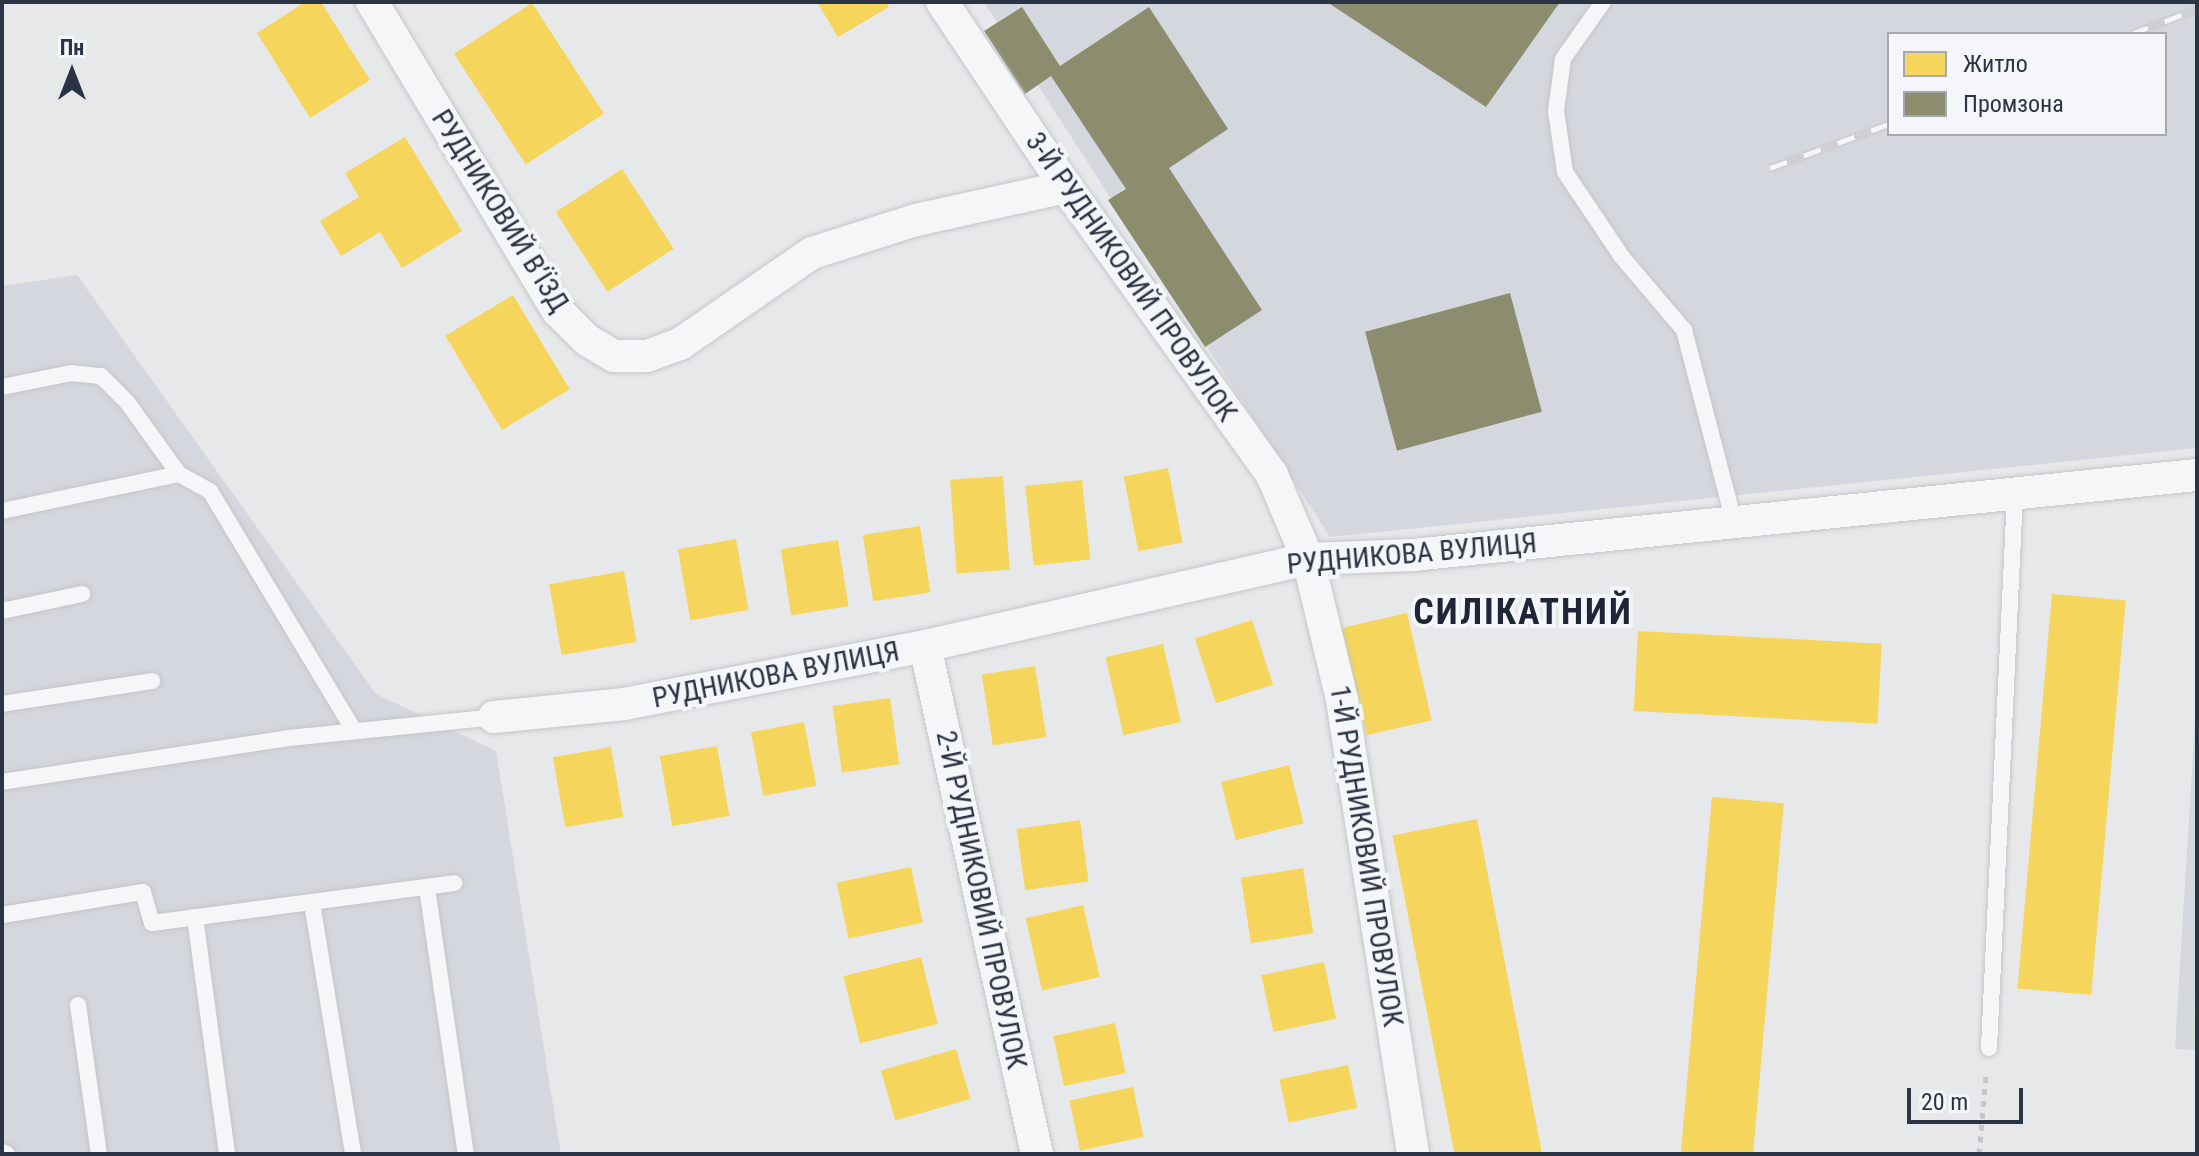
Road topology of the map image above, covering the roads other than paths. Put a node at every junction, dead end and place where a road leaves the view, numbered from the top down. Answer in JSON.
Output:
{"nodes":[{"id":1,"x":372,"y":2,"type":"edge"},
{"id":2,"x":942,"y":2,"type":"edge"},
{"id":3,"x":1603,"y":2,"type":"edge"},
{"id":4,"x":1066,"y":187,"type":"junction"},
{"id":5,"x":2,"y":387,"type":"edge"},
{"id":6,"x":179,"y":474,"type":"junction"},
{"id":7,"x":2197,"y":475,"type":"edge"},
{"id":8,"x":2015,"y":494,"type":"junction"},
{"id":9,"x":2,"y":511,"type":"edge"},
{"id":10,"x":1734,"y":522,"type":"junction"},
{"id":11,"x":1308,"y":559,"type":"junction"},
{"id":12,"x":82,"y":594,"type":"dead end"},
{"id":13,"x":2,"y":611,"type":"edge"},
{"id":14,"x":925,"y":646,"type":"junction"},
{"id":15,"x":152,"y":681,"type":"dead end"},
{"id":16,"x":2,"y":704,"type":"edge"},
{"id":17,"x":494,"y":717,"type":"joint"},
{"id":18,"x":354,"y":731,"type":"junction"},
{"id":19,"x":2,"y":782,"type":"edge"},
{"id":20,"x":454,"y":883,"type":"dead end"},
{"id":21,"x":427,"y":888,"type":"junction"},
{"id":22,"x":312,"y":903,"type":"junction"},
{"id":23,"x":2,"y":915,"type":"edge"},
{"id":24,"x":195,"y":917,"type":"junction"},
{"id":25,"x":78,"y":1005,"type":"dead end"},
{"id":26,"x":1989,"y":1048,"type":"road end"},
{"id":27,"x":99,"y":1154,"type":"edge"},
{"id":28,"x":227,"y":1154,"type":"edge"},
{"id":29,"x":353,"y":1154,"type":"edge"},
{"id":30,"x":466,"y":1154,"type":"edge"},
{"id":31,"x":1037,"y":1154,"type":"edge"},
{"id":32,"x":1413,"y":1154,"type":"edge"}],
"edges":[{"from":1,"to":4,"type":"street","name":"РУДНИКОВИЙ В’ЇЗД"},
{"from":2,"to":4,"type":"street","name":"3-Й РУДНИКОВИЙ ПРОВУЛОК"},
{"from":3,"to":10,"type":"lane"},
{"from":4,"to":11,"type":"street","name":"3-Й РУДНИКОВИЙ ПРОВУЛОК"},
{"from":5,"to":6,"type":"lane"},
{"from":6,"to":9,"type":"lane"},
{"from":6,"to":18,"type":"lane"},
{"from":7,"to":8,"type":"street","name":"РУДНИКОВА ВУЛИЦЯ"},
{"from":8,"to":10,"type":"street","name":"РУДНИКОВА ВУЛИЦЯ"},
{"from":8,"to":26,"type":"lane"},
{"from":10,"to":11,"type":"street","name":"РУДНИКОВА ВУЛИЦЯ"},
{"from":11,"to":14,"type":"street","name":"РУДНИКОВА ВУЛИЦЯ"},
{"from":11,"to":32,"type":"street","name":"1-Й РУДНИКОВИЙ ПРОВУЛОК"},
{"from":12,"to":13,"type":"lane"},
{"from":14,"to":17,"type":"street","name":"РУДНИКОВА ВУЛИЦЯ"},
{"from":14,"to":31,"type":"street","name":"2-Й РУДНИКОВИЙ ПРОВУЛОК"},
{"from":15,"to":16,"type":"lane"},
{"from":17,"to":18,"type":"lane"},
{"from":18,"to":19,"type":"lane"},
{"from":20,"to":21,"type":"lane"},
{"from":21,"to":22,"type":"lane"},
{"from":21,"to":30,"type":"lane"},
{"from":22,"to":24,"type":"lane"},
{"from":22,"to":29,"type":"lane"},
{"from":23,"to":24,"type":"lane"},
{"from":24,"to":28,"type":"lane"},
{"from":25,"to":27,"type":"lane"}]}
